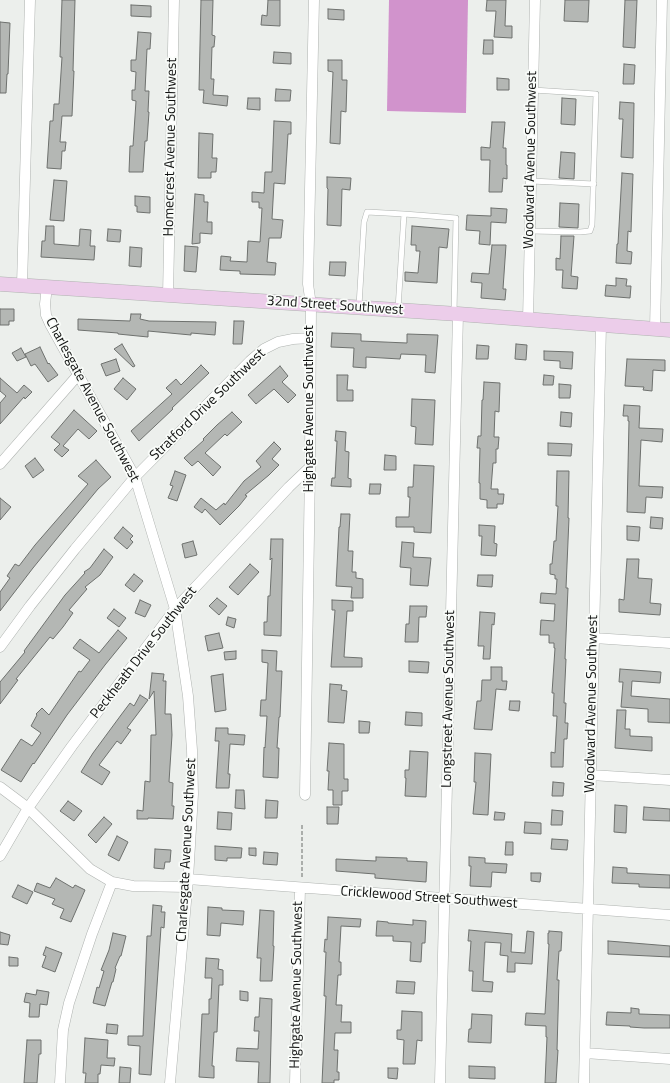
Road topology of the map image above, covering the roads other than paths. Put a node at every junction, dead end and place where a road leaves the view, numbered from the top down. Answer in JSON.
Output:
{"nodes":[{"id":1,"x":30,"y":0,"type":"edge"},
{"id":2,"x":174,"y":0,"type":"edge"},
{"id":3,"x":314,"y":0,"type":"edge"},
{"id":4,"x":535,"y":0,"type":"edge"},
{"id":5,"x":662,"y":0,"type":"edge"},
{"id":6,"x":533,"y":90,"type":"junction"},
{"id":7,"x":531,"y":181,"type":"junction"},
{"id":8,"x":594,"y":184,"type":"junction"},
{"id":9,"x":404,"y":214,"type":"junction"},
{"id":10,"x":530,"y":231,"type":"junction"},
{"id":11,"x":0,"y":284,"type":"edge"},
{"id":12,"x":22,"y":285,"type":"junction"},
{"id":13,"x":47,"y":286,"type":"junction"},
{"id":14,"x":168,"y":295,"type":"junction"},
{"id":15,"x":311,"y":304,"type":"junction"},
{"id":16,"x":359,"y":308,"type":"junction"},
{"id":17,"x":398,"y":310,"type":"junction"},
{"id":18,"x":456,"y":314,"type":"junction"},
{"id":19,"x":528,"y":320,"type":"junction"},
{"id":20,"x":601,"y":325,"type":"junction"},
{"id":21,"x":655,"y":329,"type":"junction"},
{"id":22,"x":670,"y":330,"type":"edge"},
{"id":23,"x":311,"y":338,"type":"junction"},
{"id":24,"x":78,"y":375,"type":"junction"},
{"id":25,"x":0,"y":464,"type":"edge"},
{"id":26,"x":310,"y":467,"type":"junction"},
{"id":27,"x":135,"y":477,"type":"junction"},
{"id":28,"x":175,"y":609,"type":"junction"},
{"id":29,"x":594,"y":638,"type":"junction"},
{"id":30,"x":670,"y":643,"type":"edge"},
{"id":31,"x":0,"y":647,"type":"edge"},
{"id":32,"x":591,"y":775,"type":"junction"},
{"id":33,"x":670,"y":780,"type":"edge"},
{"id":34,"x":0,"y":787,"type":"edge"},
{"id":35,"x":305,"y":795,"type":"dead end"},
{"id":36,"x":28,"y":808,"type":"junction"},
{"id":37,"x":0,"y":856,"type":"edge"},
{"id":38,"x":112,"y":882,"type":"junction"},
{"id":39,"x":188,"y":883,"type":"junction"},
{"id":40,"x":301,"y":884,"type":"junction"},
{"id":41,"x":444,"y":900,"type":"junction"},
{"id":42,"x":588,"y":910,"type":"junction"},
{"id":43,"x":670,"y":916,"type":"edge"},
{"id":44,"x":585,"y":1053,"type":"junction"},
{"id":45,"x":670,"y":1058,"type":"edge"},
{"id":46,"x":60,"y":1083,"type":"edge"},
{"id":47,"x":170,"y":1083,"type":"edge"},
{"id":48,"x":295,"y":1083,"type":"edge"},
{"id":49,"x":440,"y":1083,"type":"edge"},
{"id":50,"x":584,"y":1083,"type":"edge"}],
"edges":[{"from":1,"to":12,"type":"street"},
{"from":2,"to":14,"type":"street","name":"Homecrest Avenue Southwest"},
{"from":3,"to":15,"type":"street","name":"Highgate Avenue Southwest"},
{"from":4,"to":6,"type":"street","name":"Woodward Avenue Southwest"},
{"from":5,"to":21,"type":"street"},
{"from":6,"to":7,"type":"street","name":"Woodward Avenue Southwest"},
{"from":6,"to":8,"type":"lane"},
{"from":7,"to":8,"type":"lane"},
{"from":7,"to":10,"type":"street","name":"Woodward Avenue Southwest"},
{"from":8,"to":10,"type":"lane"},
{"from":9,"to":16,"type":"lane"},
{"from":9,"to":17,"type":"lane"},
{"from":9,"to":18,"type":"lane"},
{"from":10,"to":19,"type":"street","name":"Woodward Avenue Southwest"},
{"from":11,"to":12,"type":"street","name":"32nd Street Southwest"},
{"from":12,"to":13,"type":"street","name":"32nd Street Southwest"},
{"from":13,"to":14,"type":"street","name":"32nd Street Southwest"},
{"from":13,"to":24,"type":"street","name":"Charlesgate Avenue Southwest"},
{"from":14,"to":15,"type":"street","name":"32nd Street Southwest"},
{"from":15,"to":16,"type":"street","name":"32nd Street Southwest"},
{"from":15,"to":23,"type":"street","name":"Highgate Avenue Southwest"},
{"from":16,"to":17,"type":"street","name":"32nd Street Southwest"},
{"from":17,"to":18,"type":"street","name":"32nd Street Southwest"},
{"from":18,"to":19,"type":"street","name":"32nd Street Southwest"},
{"from":18,"to":41,"type":"street","name":"Longstreet Avenue Southwest"},
{"from":19,"to":20,"type":"street","name":"32nd Street Southwest"},
{"from":20,"to":21,"type":"street","name":"32nd Street Southwest"},
{"from":20,"to":29,"type":"street","name":"Woodward Avenue Southwest"},
{"from":21,"to":22,"type":"street","name":"32nd Street Southwest"},
{"from":23,"to":26,"type":"street","name":"Highgate Avenue Southwest"},
{"from":23,"to":27,"type":"street","name":"Stratford Drive Southwest"},
{"from":24,"to":25,"type":"street"},
{"from":24,"to":27,"type":"street","name":"Charlesgate Avenue Southwest"},
{"from":26,"to":28,"type":"street","name":"Peckheath Drive Southwest"},
{"from":26,"to":35,"type":"street","name":"Highgate Avenue Southwest"},
{"from":27,"to":28,"type":"street","name":"Charlesgate Avenue Southwest"},
{"from":27,"to":31,"type":"street","name":"Stratford Drive Southwest"},
{"from":28,"to":36,"type":"street","name":"Peckheath Drive Southwest"},
{"from":28,"to":39,"type":"street","name":"Charlesgate Avenue Southwest"},
{"from":29,"to":30,"type":"street"},
{"from":29,"to":32,"type":"street","name":"Woodward Avenue Southwest"},
{"from":32,"to":33,"type":"street"},
{"from":32,"to":42,"type":"street","name":"Woodward Avenue Southwest"},
{"from":34,"to":36,"type":"street","name":"Cricklewood Street Southwest"},
{"from":36,"to":37,"type":"street","name":"Peckheath Drive Southwest"},
{"from":36,"to":38,"type":"street","name":"Cricklewood Street Southwest"},
{"from":38,"to":39,"type":"street","name":"Cricklewood Street Southwest"},
{"from":38,"to":46,"type":"street"},
{"from":39,"to":40,"type":"street","name":"Cricklewood Street Southwest"},
{"from":39,"to":47,"type":"street","name":"Charlesgate Avenue Southwest"},
{"from":40,"to":41,"type":"street","name":"Cricklewood Street Southwest"},
{"from":40,"to":48,"type":"street","name":"Highgate Avenue Southwest"},
{"from":41,"to":42,"type":"street","name":"Cricklewood Street Southwest"},
{"from":41,"to":49,"type":"street","name":"Longstreet Avenue Southwest"},
{"from":42,"to":43,"type":"street","name":"Cricklewood Street Southwest"},
{"from":42,"to":44,"type":"street","name":"Woodward Avenue Southwest"},
{"from":44,"to":45,"type":"street"},
{"from":44,"to":50,"type":"street","name":"Woodward Avenue Southwest"}]}
